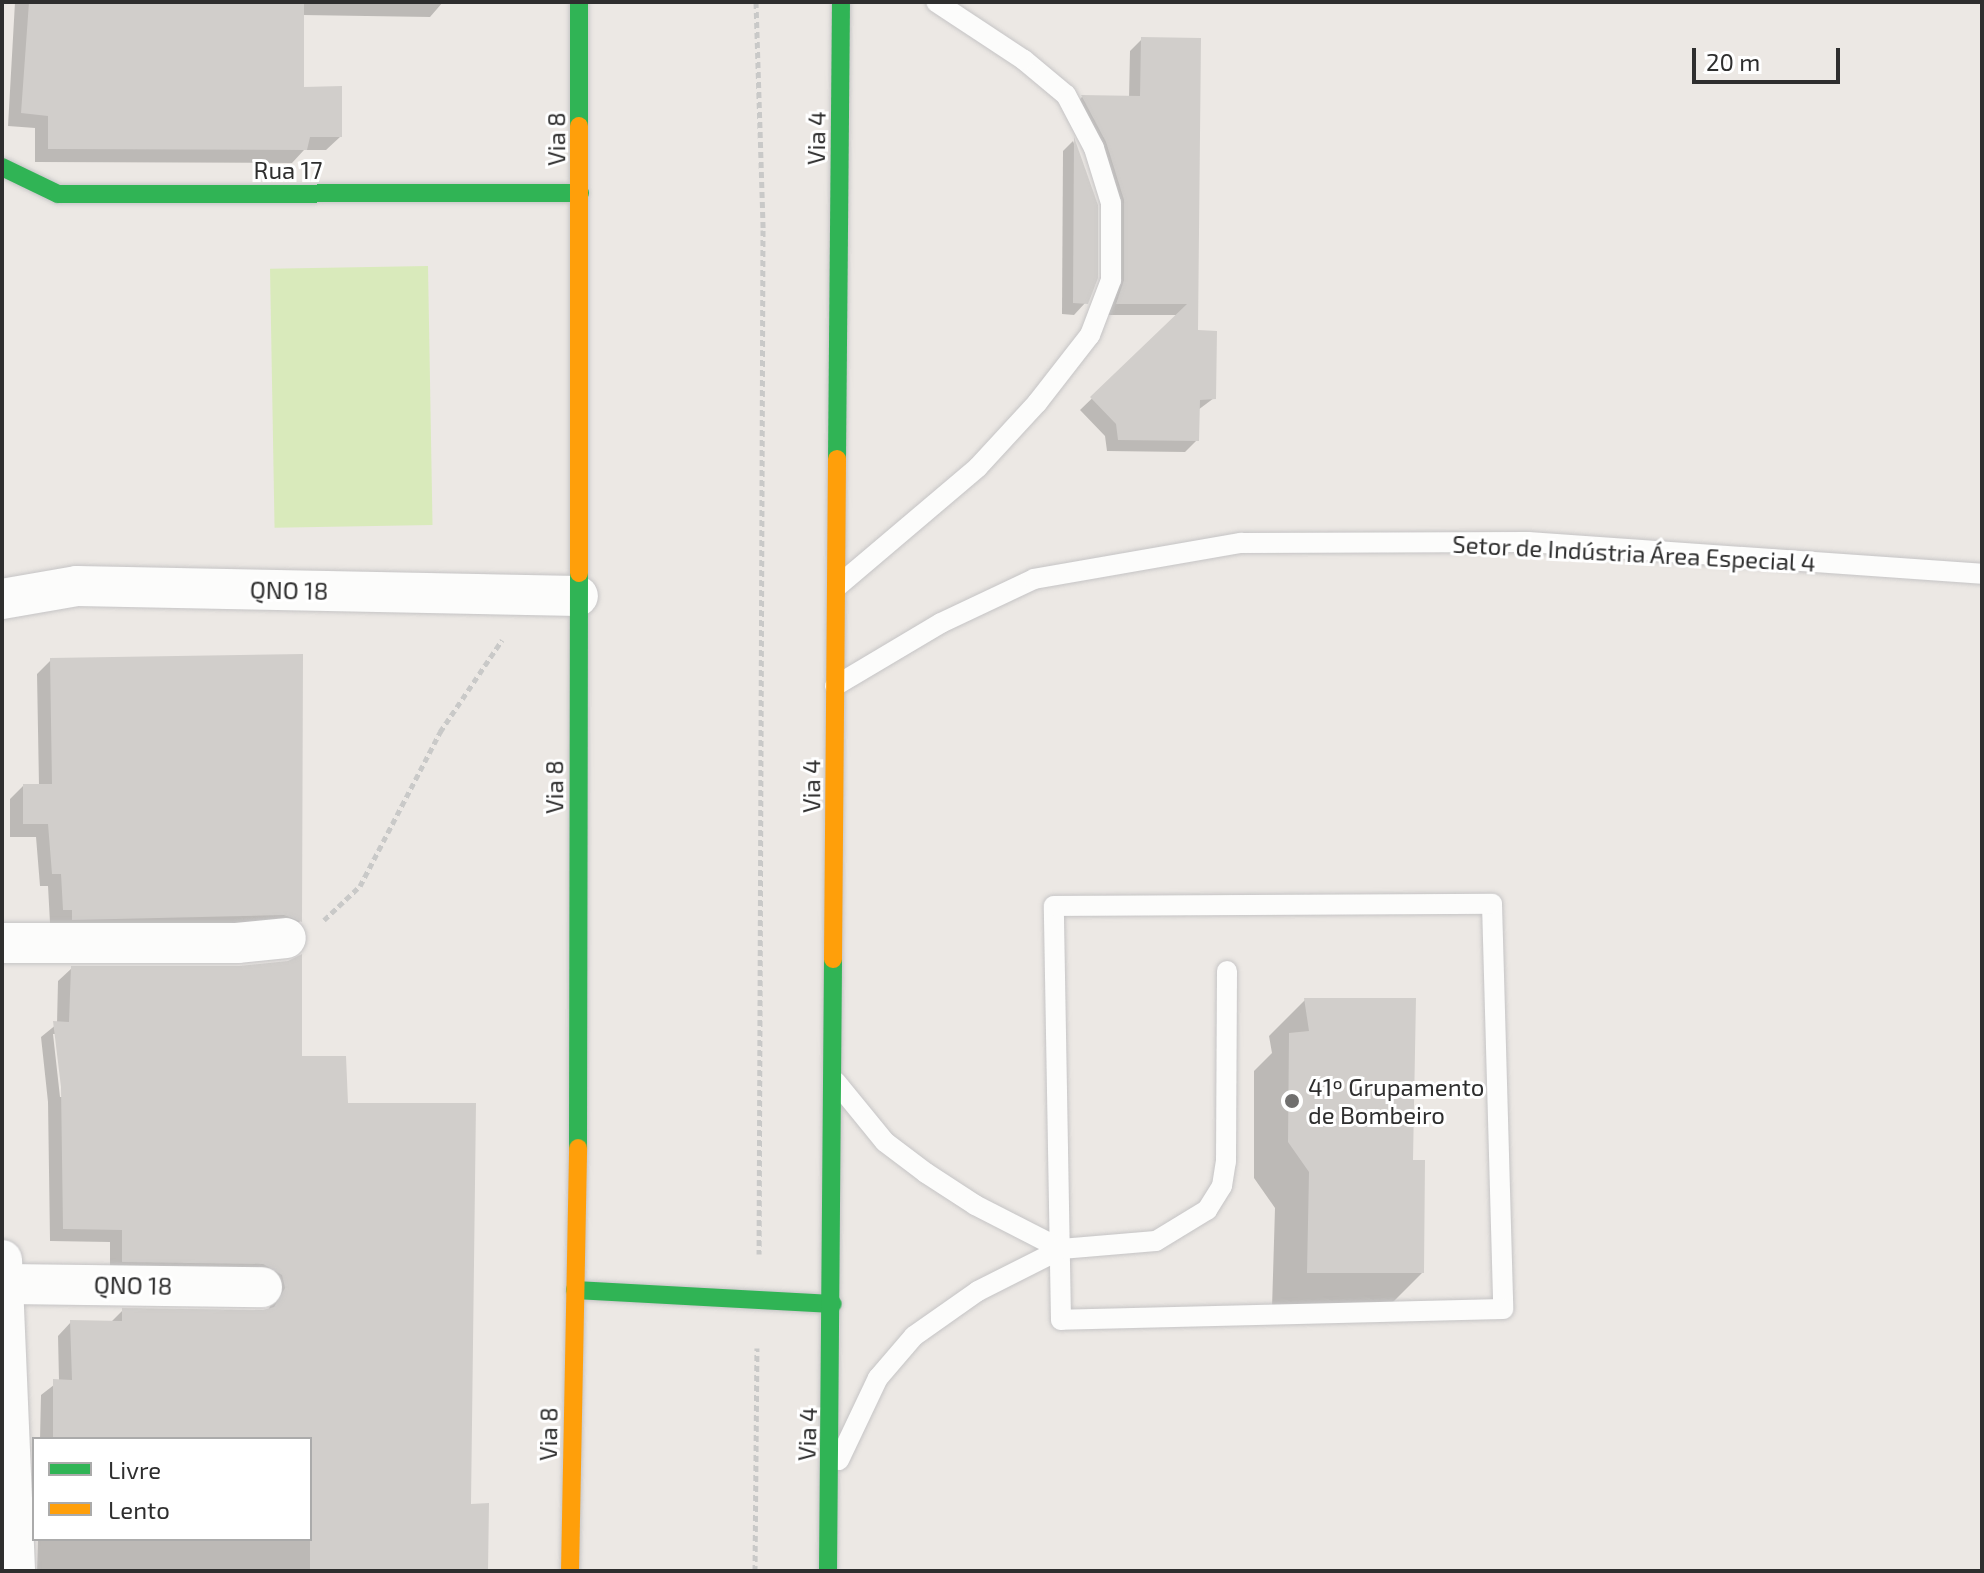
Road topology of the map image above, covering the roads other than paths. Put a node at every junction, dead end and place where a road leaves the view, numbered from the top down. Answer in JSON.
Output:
{"nodes":[{"id":1,"x":579,"y":2,"type":"edge"},
{"id":2,"x":841,"y":2,"type":"edge"},
{"id":3,"x":936,"y":2,"type":"edge"},
{"id":4,"x":2,"y":167,"type":"edge"},
{"id":5,"x":580,"y":193,"type":"junction"},
{"id":6,"x":1982,"y":574,"type":"edge"},
{"id":7,"x":836,"y":587,"type":"junction"},
{"id":8,"x":578,"y":596,"type":"junction"},
{"id":9,"x":2,"y":599,"type":"edge"},
{"id":10,"x":835,"y":686,"type":"junction"},
{"id":11,"x":286,"y":938,"type":"road end"},
{"id":12,"x":2,"y":943,"type":"edge"},
{"id":13,"x":1227,"y":971,"type":"dead end"},
{"id":14,"x":834,"y":1079,"type":"junction"},
{"id":15,"x":1061,"y":1249,"type":"junction"},
{"id":16,"x":3,"y":1272,"type":"edge"},
{"id":17,"x":262,"y":1287,"type":"dead end"},
{"id":18,"x":575,"y":1290,"type":"junction"},
{"id":19,"x":833,"y":1304,"type":"junction"},
{"id":20,"x":829,"y":1480,"type":"junction"},
{"id":21,"x":7,"y":1532,"type":"edge"},
{"id":22,"x":15,"y":1571,"type":"edge"},
{"id":23,"x":570,"y":1571,"type":"edge"},
{"id":24,"x":828,"y":1571,"type":"edge"}],
"edges":[{"from":1,"to":5,"type":"main road","name":"Via 8"},
{"from":2,"to":7,"type":"main road","name":"Via 4"},
{"from":3,"to":7,"type":"lane"},
{"from":4,"to":5,"type":"main road","name":"Rua 17"},
{"from":5,"to":8,"type":"main road","name":"Via 8"},
{"from":6,"to":10,"type":"lane","name":"Setor de Indústria Área Especial 4"},
{"from":7,"to":10,"type":"main road","name":"Via 4"},
{"from":8,"to":9,"type":"street","name":"QNO 18"},
{"from":8,"to":18,"type":"main road","name":"Via 8"},
{"from":10,"to":14,"type":"main road","name":"Via 4"},
{"from":11,"to":12,"type":"street"},
{"from":13,"to":15,"type":"lane"},
{"from":14,"to":15,"type":"lane"},
{"from":14,"to":19,"type":"main road","name":"Via 4"},
{"from":15,"to":15,"type":"lane"},
{"from":15,"to":20,"type":"lane"},
{"from":16,"to":17,"type":"street","name":"QNO 18"},
{"from":16,"to":21,"type":"street","name":"QNO 18"},
{"from":18,"to":19,"type":"main road"},
{"from":18,"to":23,"type":"main road","name":"Via 8"},
{"from":19,"to":20,"type":"main road","name":"Via 4"},
{"from":20,"to":24,"type":"main road","name":"Via 4"},
{"from":21,"to":22,"type":"street","name":"QNO 18"}]}
